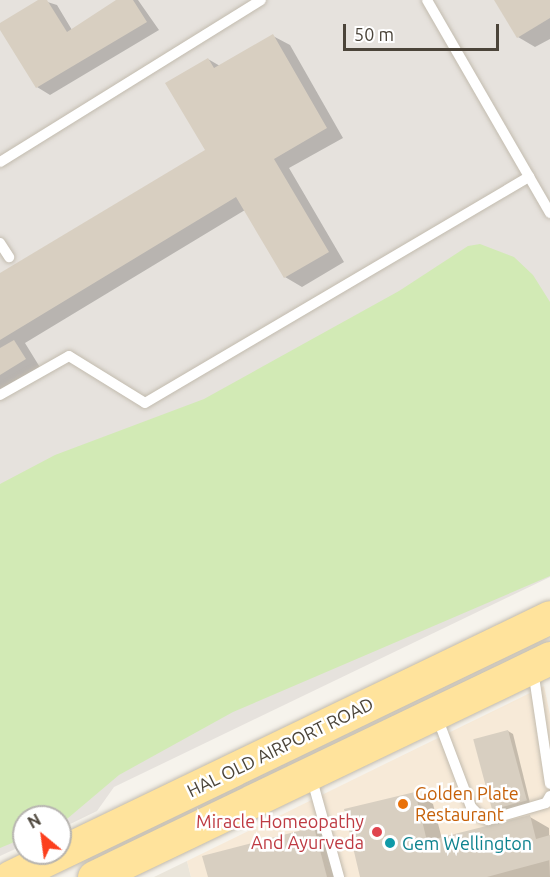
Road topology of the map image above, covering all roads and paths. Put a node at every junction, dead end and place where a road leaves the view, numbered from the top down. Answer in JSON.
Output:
{"nodes":[{"id":1,"x":261,"y":0,"type":"edge"},
{"id":2,"x":427,"y":0,"type":"edge"},
{"id":3,"x":0,"y":162,"type":"edge"},
{"id":4,"x":529,"y":177,"type":"junction"},
{"id":5,"x":550,"y":213,"type":"edge"},
{"id":6,"x":0,"y":243,"type":"edge"},
{"id":7,"x":9,"y":257,"type":"dead end"},
{"id":8,"x":0,"y":394,"type":"edge"},
{"id":9,"x":550,"y":617,"type":"edge"},
{"id":10,"x":541,"y":662,"type":"edge"},
{"id":11,"x":436,"y":713,"type":"junction"},
{"id":12,"x":309,"y":773,"type":"junction"},
{"id":13,"x":550,"y":784,"type":"edge"},
{"id":14,"x":550,"y":796,"type":"edge"},
{"id":15,"x":10,"y":877,"type":"edge"},
{"id":16,"x":94,"y":877,"type":"edge"},
{"id":17,"x":339,"y":877,"type":"edge"}],
"edges":[{"from":1,"to":3,"type":"lane"},
{"from":2,"to":4,"type":"lane"},
{"from":4,"to":5,"type":"lane"},
{"from":4,"to":8,"type":"lane"},
{"from":6,"to":7,"type":"lane"},
{"from":9,"to":15,"type":"main road","name":"HAL OLD AIRPORT ROAD"},
{"from":10,"to":11,"type":"main road","name":"HAL OLD AIRPORT ROAD"},
{"from":10,"to":13,"type":"lane"},
{"from":11,"to":12,"type":"main road","name":"HAL OLD AIRPORT ROAD"},
{"from":11,"to":14,"type":"lane"},
{"from":12,"to":16,"type":"main road","name":"HAL OLD AIRPORT ROAD"},
{"from":12,"to":17,"type":"lane"}]}
